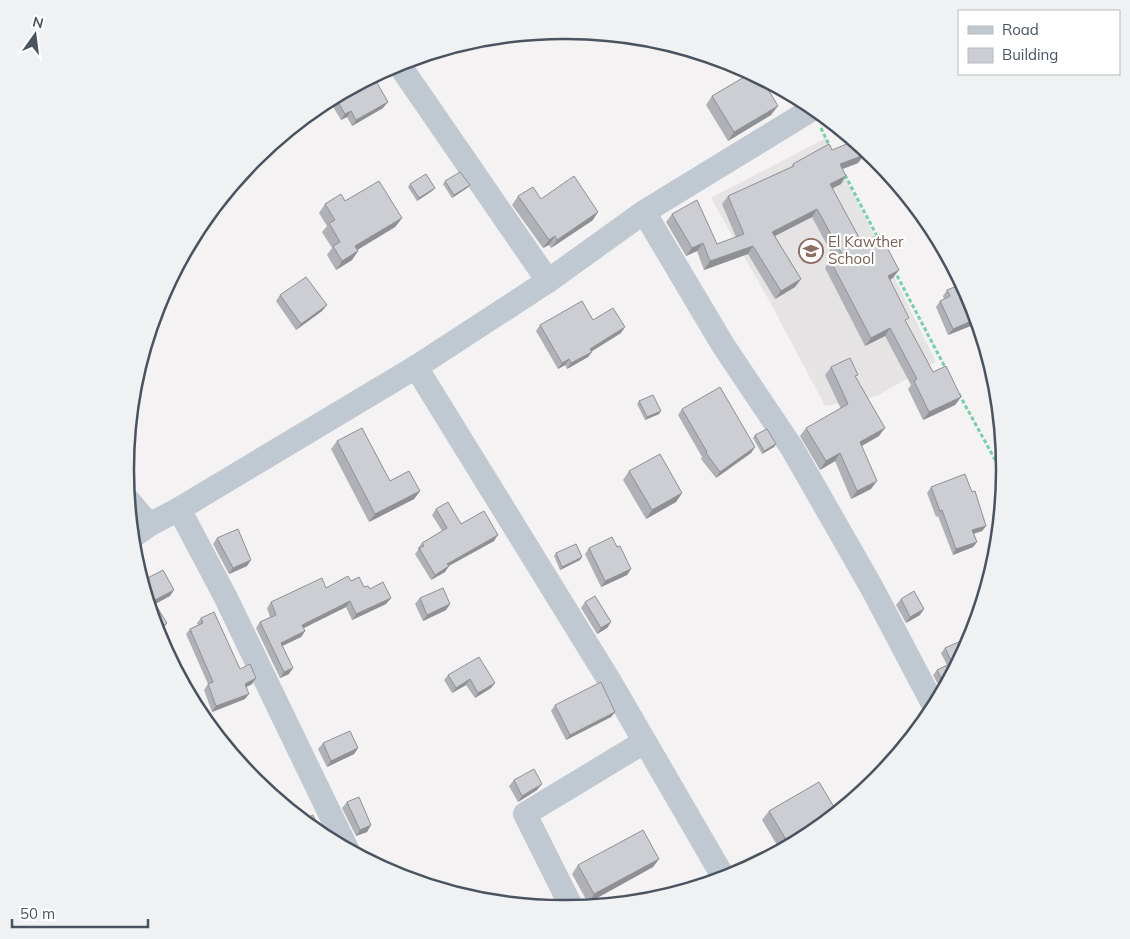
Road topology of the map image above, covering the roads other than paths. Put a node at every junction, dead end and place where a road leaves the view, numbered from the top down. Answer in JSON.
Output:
{"nodes":[{"id":1,"x":403,"y":71,"type":"edge"},
{"id":2,"x":807,"y":113,"type":"edge"},
{"id":3,"x":644,"y":212,"type":"junction"},
{"id":4,"x":548,"y":281,"type":"junction"},
{"id":5,"x":416,"y":367,"type":"junction"},
{"id":6,"x":179,"y":509,"type":"junction"},
{"id":7,"x":140,"y":531,"type":"edge"},
{"id":8,"x":930,"y":698,"type":"edge"},
{"id":9,"x":644,"y":742,"type":"junction"},
{"id":10,"x":342,"y":838,"type":"edge"},
{"id":11,"x":720,"y":871,"type":"edge"},
{"id":12,"x":568,"y":900,"type":"edge"}],
"edges":[{"from":1,"to":4,"type":"street"},
{"from":2,"to":3,"type":"street"},
{"from":3,"to":4,"type":"street"},
{"from":3,"to":8,"type":"street"},
{"from":4,"to":5,"type":"street"},
{"from":5,"to":6,"type":"street"},
{"from":5,"to":9,"type":"street"},
{"from":6,"to":7,"type":"street"},
{"from":6,"to":10,"type":"street"},
{"from":9,"to":11,"type":"street"},
{"from":9,"to":12,"type":"street"}]}
